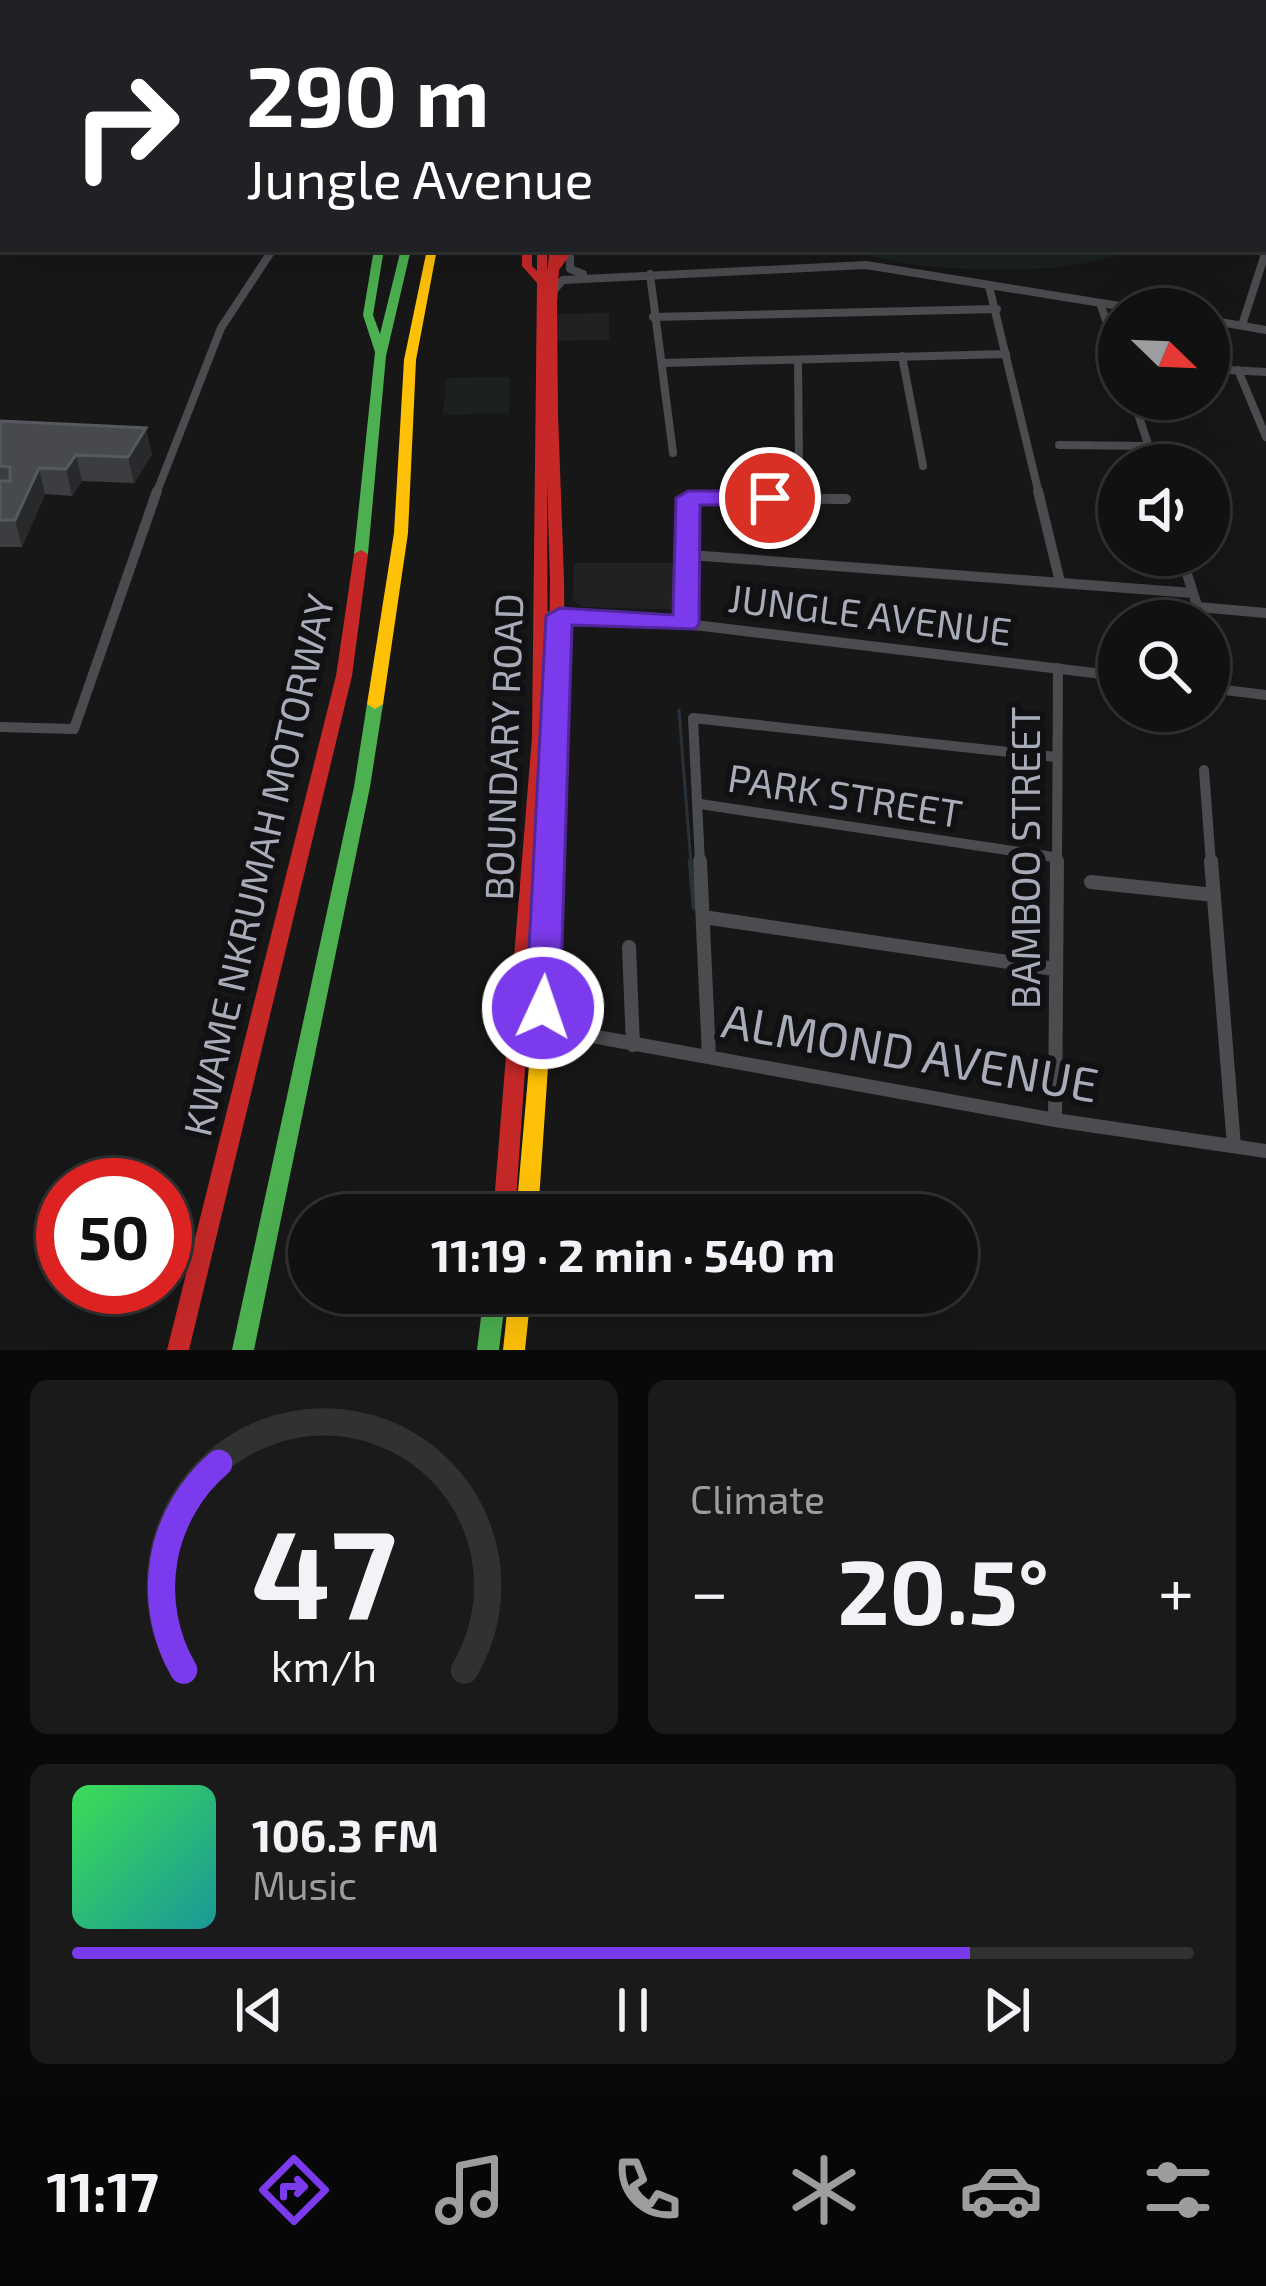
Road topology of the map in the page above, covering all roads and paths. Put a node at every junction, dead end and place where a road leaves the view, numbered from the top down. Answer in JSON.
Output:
{"nodes":[{"id":1,"x":271,"y":252,"type":"edge"},
{"id":2,"x":381,"y":252,"type":"edge"},
{"id":3,"x":405,"y":252,"type":"edge"},
{"id":4,"x":431,"y":252,"type":"edge"},
{"id":5,"x":527,"y":252,"type":"edge"},
{"id":6,"x":542,"y":252,"type":"edge"},
{"id":7,"x":554,"y":252,"type":"edge"},
{"id":8,"x":568,"y":252,"type":"edge"},
{"id":9,"x":570,"y":252,"type":"edge"},
{"id":10,"x":1266,"y":252,"type":"edge"},
{"id":11,"x":650,"y":274,"type":"junction"},
{"id":12,"x":622,"y":275,"type":"junction"},
{"id":13,"x":547,"y":282,"type":"junction"},
{"id":14,"x":989,"y":286,"type":"junction"},
{"id":15,"x":1098,"y":303,"type":"edge"},
{"id":16,"x":997,"y":309,"type":"junction"},
{"id":17,"x":653,"y":316,"type":"junction"},
{"id":18,"x":1230,"y":324,"type":"edge"},
{"id":19,"x":1241,"y":326,"type":"junction"},
{"id":20,"x":1266,"y":330,"type":"edge"},
{"id":21,"x":1006,"y":354,"type":"junction"},
{"id":22,"x":380,"y":356,"type":"junction"},
{"id":23,"x":902,"y":356,"type":"junction"},
{"id":24,"x":798,"y":361,"type":"junction"},
{"id":25,"x":662,"y":363,"type":"junction"},
{"id":26,"x":1230,"y":370,"type":"edge"},
{"id":27,"x":1238,"y":370,"type":"junction"},
{"id":28,"x":1266,"y":372,"type":"edge"},
{"id":29,"x":1266,"y":437,"type":"edge"},
{"id":30,"x":1059,"y":445,"type":"dead end"},
{"id":31,"x":1098,"y":445,"type":"edge"},
{"id":32,"x":673,"y":453,"type":"dead end"},
{"id":33,"x":800,"y":460,"type":"dead end"},
{"id":34,"x":923,"y":466,"type":"dead end"},
{"id":35,"x":846,"y":499,"type":"dead end"},
{"id":36,"x":690,"y":555,"type":"junction"},
{"id":37,"x":1187,"y":576,"type":"edge"},
{"id":38,"x":1060,"y":582,"type":"junction"},
{"id":39,"x":1192,"y":593,"type":"junction"},
{"id":40,"x":1195,"y":600,"type":"edge"},
{"id":41,"x":1230,"y":610,"type":"edge"},
{"id":42,"x":1266,"y":613,"type":"edge"},
{"id":43,"x":551,"y":616,"type":"junction"},
{"id":44,"x":686,"y":624,"type":"junction"},
{"id":45,"x":1058,"y":668,"type":"junction"},
{"id":46,"x":1098,"y":673,"type":"edge"},
{"id":47,"x":1230,"y":691,"type":"edge"},
{"id":48,"x":1266,"y":695,"type":"edge"},
{"id":49,"x":0,"y":727,"type":"edge"},
{"id":50,"x":1056,"y":757,"type":"junction"},
{"id":51,"x":1204,"y":770,"type":"dead end"},
{"id":52,"x":700,"y":804,"type":"junction"},
{"id":53,"x":1053,"y":857,"type":"junction"},
{"id":54,"x":1090,"y":881,"type":"dead end"},
{"id":55,"x":1214,"y":895,"type":"junction"},
{"id":56,"x":703,"y":916,"type":"junction"},
{"id":57,"x":629,"y":947,"type":"dead end"},
{"id":58,"x":1055,"y":969,"type":"junction"},
{"id":59,"x":542,"y":1027,"type":"junction"},
{"id":60,"x":632,"y":1045,"type":"junction"},
{"id":61,"x":709,"y":1057,"type":"junction"},
{"id":62,"x":1054,"y":1120,"type":"junction"},
{"id":63,"x":1234,"y":1146,"type":"junction"},
{"id":64,"x":1266,"y":1151,"type":"edge"},
{"id":65,"x":506,"y":1194,"type":"edge"},
{"id":66,"x":528,"y":1194,"type":"edge"},
{"id":67,"x":492,"y":1314,"type":"edge"},
{"id":68,"x":518,"y":1314,"type":"edge"},
{"id":69,"x":178,"y":1350,"type":"edge"},
{"id":70,"x":243,"y":1350,"type":"edge"},
{"id":71,"x":488,"y":1350,"type":"edge"},
{"id":72,"x":514,"y":1350,"type":"edge"}],
"edges":[{"from":1,"to":49,"type":"street"},
{"from":2,"to":22,"type":"main road"},
{"from":3,"to":22,"type":"main road","name":"KWAME NKRUMAH MOTORWAY"},
{"from":4,"to":70,"type":"main road","name":"KWAME NKRUMAH MOTORWAY"},
{"from":5,"to":13,"type":"main road","name":"BOUNDARY ROAD"},
{"from":6,"to":13,"type":"main road","name":"BOUNDARY ROAD"},
{"from":7,"to":13,"type":"main road","name":"BOUNDARY ROAD"},
{"from":8,"to":13,"type":"main road"},
{"from":9,"to":12,"type":"street"},
{"from":10,"to":19,"type":"street"},
{"from":11,"to":12,"type":"street"},
{"from":11,"to":14,"type":"street"},
{"from":11,"to":17,"type":"street"},
{"from":12,"to":13,"type":"street"},
{"from":13,"to":43,"type":"main road","name":"BOUNDARY ROAD"},
{"from":14,"to":15,"type":"street"},
{"from":14,"to":16,"type":"street"},
{"from":16,"to":17,"type":"street"},
{"from":16,"to":21,"type":"street"},
{"from":17,"to":25,"type":"street"},
{"from":18,"to":19,"type":"street"},
{"from":19,"to":20,"type":"street"},
{"from":21,"to":23,"type":"street"},
{"from":21,"to":38,"type":"street"},
{"from":22,"to":69,"type":"main road","name":"KWAME NKRUMAH MOTORWAY"},
{"from":23,"to":24,"type":"street"},
{"from":23,"to":34,"type":"street"},
{"from":24,"to":25,"type":"street"},
{"from":24,"to":33,"type":"street"},
{"from":25,"to":32,"type":"street"},
{"from":26,"to":27,"type":"street"},
{"from":27,"to":28,"type":"street"},
{"from":27,"to":29,"type":"street"},
{"from":30,"to":31,"type":"street"},
{"from":35,"to":36,"type":"street"},
{"from":36,"to":38,"type":"street"},
{"from":36,"to":44,"type":"street"},
{"from":37,"to":39,"type":"street"},
{"from":38,"to":39,"type":"street"},
{"from":39,"to":40,"type":"street"},
{"from":41,"to":42,"type":"street"},
{"from":43,"to":44,"type":"street","name":"JUNGLE AVENUE"},
{"from":43,"to":59,"type":"main road","name":"BOUNDARY ROAD"},
{"from":43,"to":65,"type":"main road","name":"BOUNDARY ROAD"},
{"from":44,"to":45,"type":"street","name":"JUNGLE AVENUE"},
{"from":45,"to":46,"type":"street","name":"JUNGLE AVENUE"},
{"from":45,"to":50,"type":"street","name":"BAMBOO STREET"},
{"from":47,"to":48,"type":"street"},
{"from":50,"to":52,"type":"street"},
{"from":50,"to":53,"type":"street","name":"BAMBOO STREET"},
{"from":51,"to":55,"type":"street"},
{"from":52,"to":53,"type":"street","name":"PARK STREET"},
{"from":52,"to":56,"type":"street"},
{"from":53,"to":58,"type":"street","name":"BAMBOO STREET"},
{"from":54,"to":55,"type":"street"},
{"from":55,"to":63,"type":"street"},
{"from":56,"to":58,"type":"street"},
{"from":56,"to":61,"type":"street"},
{"from":57,"to":60,"type":"street"},
{"from":58,"to":62,"type":"street","name":"BAMBOO STREET"},
{"from":59,"to":60,"type":"street","name":"ALMOND AVENUE"},
{"from":59,"to":66,"type":"main road","name":"BOUNDARY ROAD"},
{"from":60,"to":61,"type":"street","name":"ALMOND AVENUE"},
{"from":61,"to":62,"type":"street","name":"ALMOND AVENUE"},
{"from":62,"to":63,"type":"street","name":"ALMOND AVENUE"},
{"from":63,"to":64,"type":"street","name":"ALMOND AVENUE"},
{"from":67,"to":71,"type":"main road"},
{"from":68,"to":72,"type":"main road"}]}
